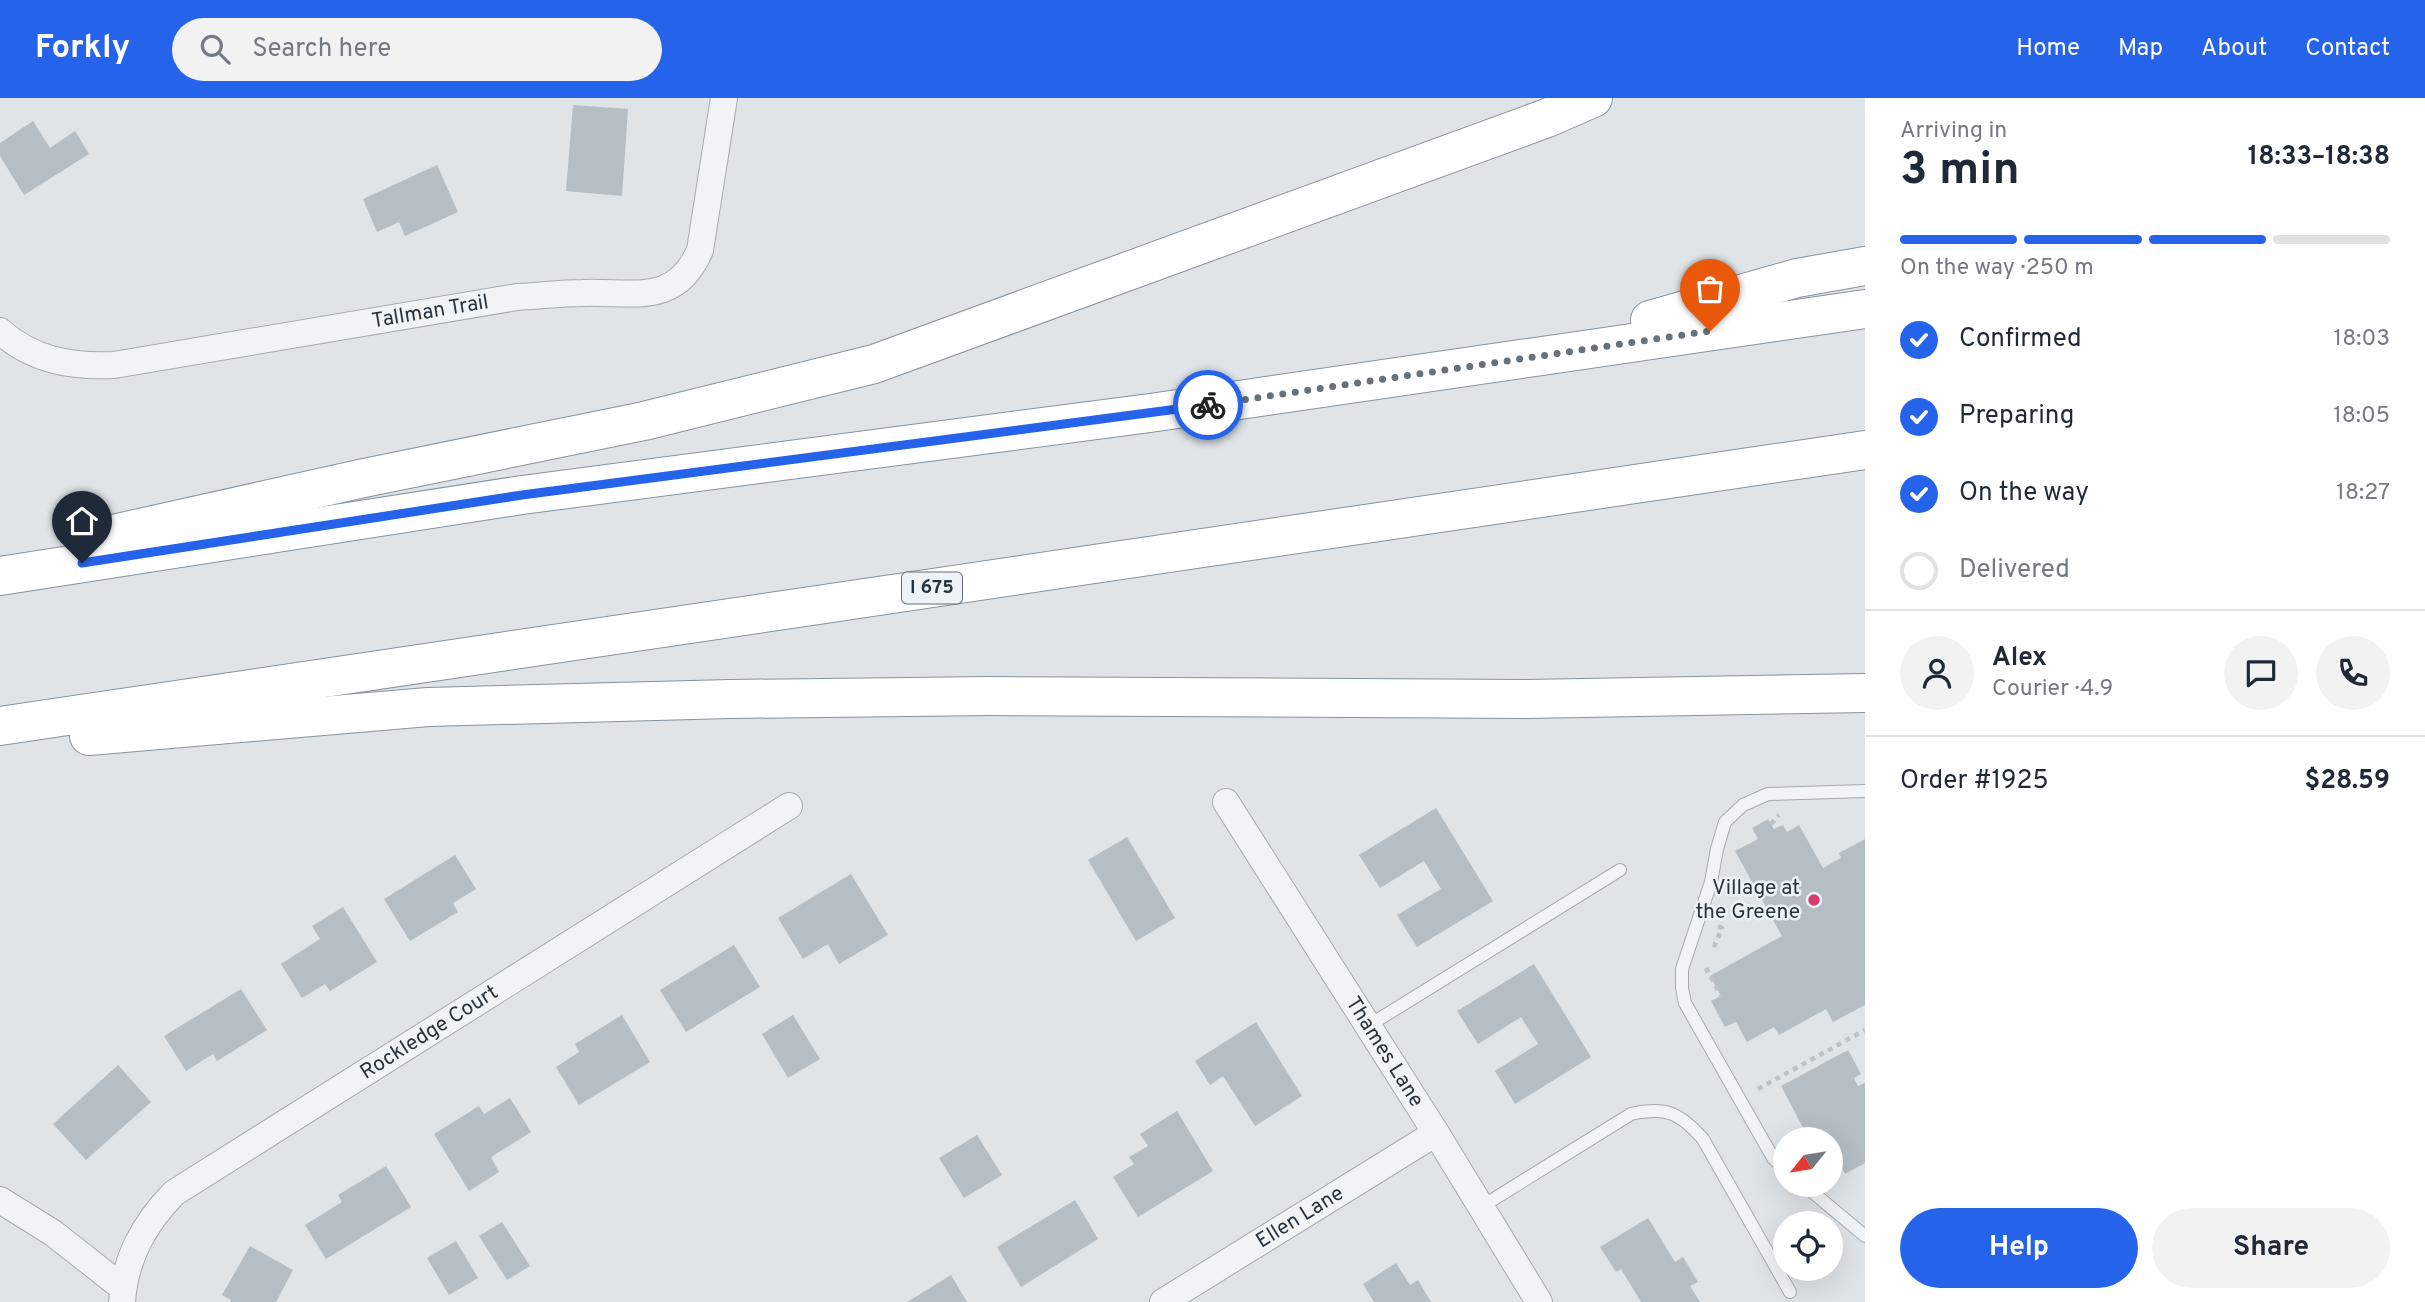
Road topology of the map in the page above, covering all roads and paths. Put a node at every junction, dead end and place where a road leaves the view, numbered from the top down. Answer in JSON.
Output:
{"nodes":[{"id":1,"x":724,"y":98,"type":"edge"},
{"id":2,"x":1592,"y":98,"type":"edge"},
{"id":3,"x":1865,"y":266,"type":"edge"},
{"id":4,"x":1865,"y":309,"type":"edge"},
{"id":5,"x":0,"y":331,"type":"edge"},
{"id":6,"x":1504,"y":362,"type":"junction"},
{"id":7,"x":1865,"y":450,"type":"edge"},
{"id":8,"x":0,"y":559,"type":"edge"},
{"id":9,"x":0,"y":576,"type":"edge"},
{"id":10,"x":1865,"y":693,"type":"edge"},
{"id":11,"x":0,"y":726,"type":"edge"},
{"id":12,"x":0,"y":742,"type":"edge"},
{"id":13,"x":1865,"y":792,"type":"edge"},
{"id":14,"x":1227,"y":802,"type":"dead end"},
{"id":15,"x":789,"y":806,"type":"dead end"},
{"id":16,"x":1620,"y":870,"type":"dead end"},
{"id":17,"x":1700,"y":919,"type":"junction"},
{"id":18,"x":1721,"y":996,"type":"dead end"},
{"id":19,"x":1368,"y":1026,"type":"junction"},
{"id":20,"x":1865,"y":1030,"type":"edge"},
{"id":21,"x":1738,"y":1099,"type":"junction"},
{"id":22,"x":1436,"y":1133,"type":"junction"},
{"id":23,"x":1773,"y":1158,"type":"edge"},
{"id":24,"x":1818,"y":1197,"type":"edge"},
{"id":25,"x":0,"y":1200,"type":"edge"},
{"id":26,"x":1481,"y":1207,"type":"junction"},
{"id":27,"x":1865,"y":1236,"type":"edge"},
{"id":28,"x":1790,"y":1292,"type":"dead end"},
{"id":29,"x":123,"y":1295,"type":"edge"},
{"id":30,"x":1163,"y":1302,"type":"edge"},
{"id":31,"x":1539,"y":1302,"type":"edge"}],
"edges":[{"from":1,"to":5,"type":"street","name":"Tallman Trail"},
{"from":2,"to":8,"type":"highway"},
{"from":3,"to":6,"type":"highway"},
{"from":4,"to":6,"type":"highway"},
{"from":6,"to":9,"type":"highway"},
{"from":7,"to":11,"type":"highway","number":"I 675"},
{"from":10,"to":12,"type":"highway"},
{"from":13,"to":17,"type":"lane"},
{"from":14,"to":19,"type":"street","name":"Thames Lane"},
{"from":15,"to":29,"type":"street","name":"Rockledge Court"},
{"from":16,"to":19,"type":"lane"},
{"from":17,"to":18,"type":"path"},
{"from":17,"to":21,"type":"lane"},
{"from":19,"to":22,"type":"street","name":"Thames Lane"},
{"from":20,"to":21,"type":"path"},
{"from":21,"to":23,"type":"lane"},
{"from":22,"to":26,"type":"street","name":"Thames Lane"},
{"from":22,"to":30,"type":"street","name":"Ellen Lane"},
{"from":24,"to":27,"type":"lane"},
{"from":25,"to":29,"type":"street"},
{"from":26,"to":28,"type":"lane"},
{"from":26,"to":31,"type":"street","name":"Thames Lane"}]}
